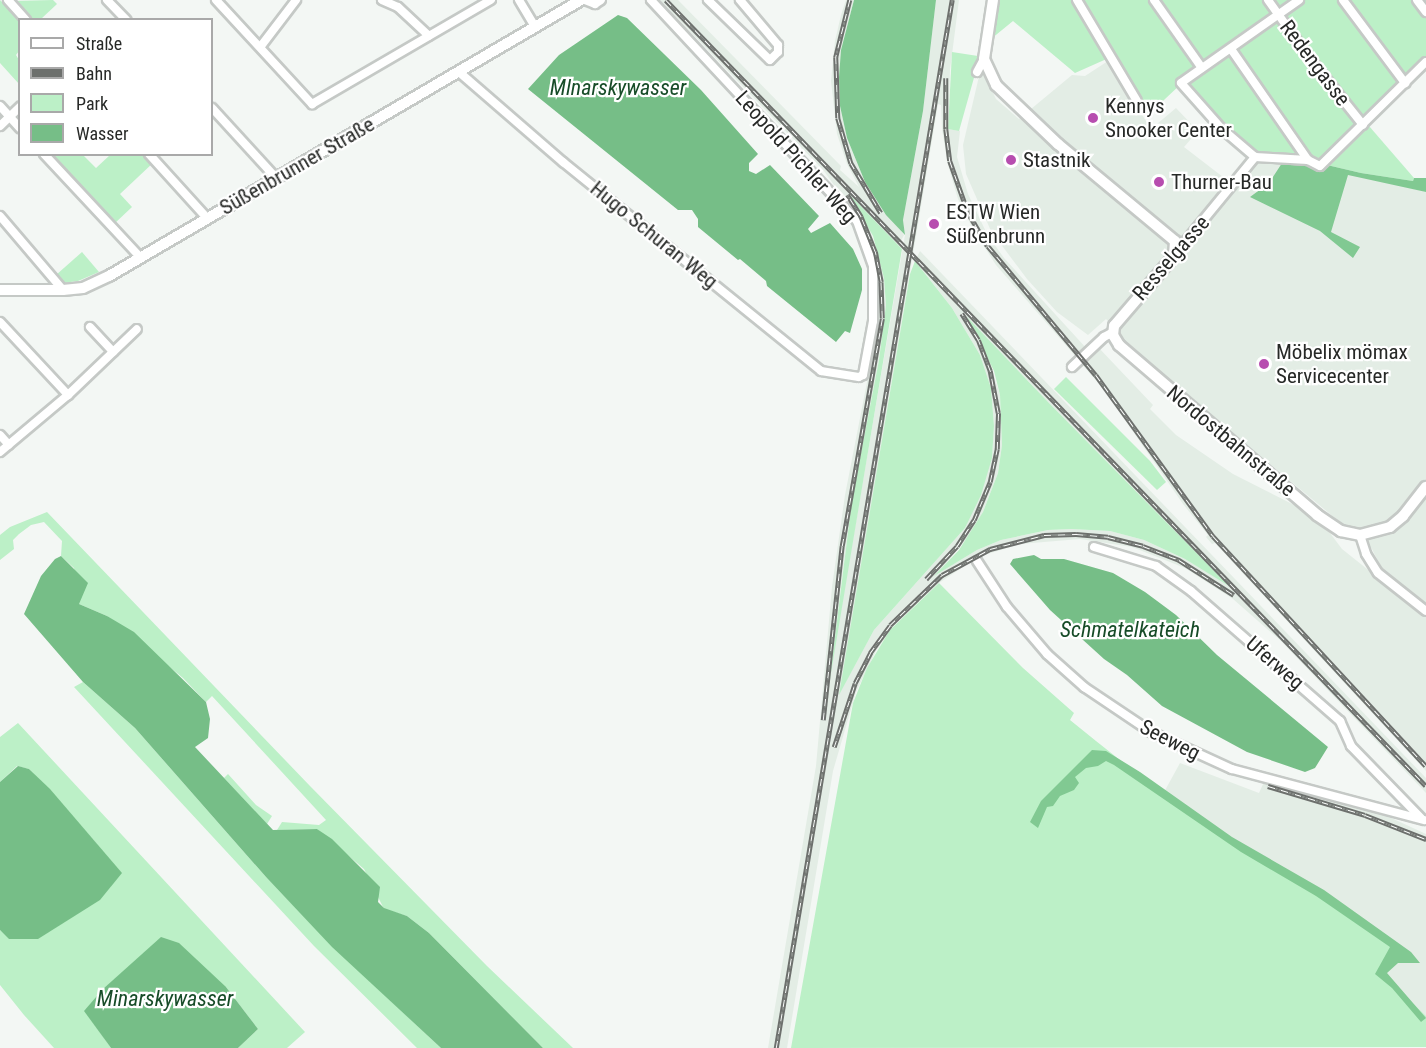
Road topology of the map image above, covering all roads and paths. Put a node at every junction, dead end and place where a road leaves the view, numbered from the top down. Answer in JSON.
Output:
{"nodes":[{"id":1,"x":9,"y":0,"type":"edge"},
{"id":2,"x":107,"y":0,"type":"edge"},
{"id":3,"x":216,"y":0,"type":"edge"},
{"id":4,"x":296,"y":0,"type":"edge"},
{"id":5,"x":382,"y":0,"type":"edge"},
{"id":6,"x":491,"y":0,"type":"edge"},
{"id":7,"x":519,"y":0,"type":"edge"},
{"id":8,"x":583,"y":0,"type":"edge"},
{"id":9,"x":601,"y":0,"type":"edge"},
{"id":10,"x":651,"y":0,"type":"edge"},
{"id":11,"x":708,"y":0,"type":"edge"},
{"id":12,"x":740,"y":0,"type":"edge"},
{"id":13,"x":993,"y":0,"type":"edge"},
{"id":14,"x":1077,"y":0,"type":"edge"},
{"id":15,"x":1154,"y":0,"type":"edge"},
{"id":16,"x":1268,"y":0,"type":"edge"},
{"id":17,"x":1299,"y":0,"type":"edge"},
{"id":18,"x":1343,"y":0,"type":"edge"},
{"id":19,"x":1417,"y":0,"type":"edge"},
{"id":20,"x":1426,"y":12,"type":"edge"},
{"id":21,"x":1279,"y":15,"type":"junction"},
{"id":22,"x":24,"y":18,"type":"edge"},
{"id":23,"x":124,"y":18,"type":"edge"},
{"id":24,"x":535,"y":27,"type":"junction"},
{"id":25,"x":429,"y":36,"type":"junction"},
{"id":26,"x":261,"y":46,"type":"junction"},
{"id":27,"x":1231,"y":49,"type":"junction"},
{"id":28,"x":984,"y":59,"type":"junction"},
{"id":29,"x":1426,"y":62,"type":"edge"},
{"id":30,"x":1202,"y":68,"type":"junction"},
{"id":31,"x":459,"y":72,"type":"junction"},
{"id":32,"x":977,"y":72,"type":"dead end"},
{"id":33,"x":1405,"y":83,"type":"junction"},
{"id":34,"x":1137,"y":101,"type":"dead end"},
{"id":35,"x":0,"y":106,"type":"edge"},
{"id":36,"x":18,"y":109,"type":"edge"},
{"id":37,"x":213,"y":109,"type":"edge"},
{"id":38,"x":9,"y":117,"type":"junction"},
{"id":39,"x":1363,"y":125,"type":"junction"},
{"id":40,"x":0,"y":126,"type":"edge"},
{"id":41,"x":18,"y":126,"type":"edge"},
{"id":42,"x":46,"y":156,"type":"edge"},
{"id":43,"x":151,"y":156,"type":"edge"},
{"id":44,"x":1255,"y":157,"type":"junction"},
{"id":45,"x":1308,"y":160,"type":"junction"},
{"id":46,"x":277,"y":179,"type":"junction"},
{"id":47,"x":0,"y":216,"type":"edge"},
{"id":48,"x":207,"y":218,"type":"junction"},
{"id":49,"x":1176,"y":245,"type":"junction"},
{"id":50,"x":140,"y":257,"type":"junction"},
{"id":51,"x":0,"y":290,"type":"edge"},
{"id":52,"x":63,"y":290,"type":"junction"},
{"id":53,"x":2,"y":327,"type":"edge"},
{"id":54,"x":90,"y":327,"type":"dead end"},
{"id":55,"x":137,"y":329,"type":"dead end"},
{"id":56,"x":1113,"y":332,"type":"junction"},
{"id":57,"x":113,"y":352,"type":"junction"},
{"id":58,"x":1072,"y":367,"type":"dead end"},
{"id":59,"x":859,"y":376,"type":"joint"},
{"id":60,"x":68,"y":395,"type":"junction"},
{"id":61,"x":0,"y":435,"type":"edge"},
{"id":62,"x":9,"y":445,"type":"junction"},
{"id":63,"x":0,"y":452,"type":"edge"},
{"id":64,"x":1426,"y":487,"type":"edge"},
{"id":65,"x":1364,"y":535,"type":"junction"},
{"id":66,"x":1094,"y":548,"type":"dead end"},
{"id":67,"x":977,"y":561,"type":"dead end"},
{"id":68,"x":1426,"y":610,"type":"edge"},
{"id":69,"x":1425,"y":821,"type":"edge"}],
"edges":[{"from":1,"to":22,"type":"street"},
{"from":2,"to":23,"type":"street"},
{"from":3,"to":26,"type":"street"},
{"from":4,"to":26,"type":"street"},
{"from":5,"to":25,"type":"street"},
{"from":6,"to":25,"type":"street"},
{"from":7,"to":24,"type":"street"},
{"from":8,"to":9,"type":"street"},
{"from":8,"to":24,"type":"street","name":"Süßenbrunner Straße"},
{"from":10,"to":59,"type":"street","name":"Leopold Pichler Weg"},
{"from":11,"to":12,"type":"street"},
{"from":13,"to":28,"type":"street"},
{"from":14,"to":34,"type":"street"},
{"from":15,"to":30,"type":"street"},
{"from":16,"to":21,"type":"street","name":"Redengasse"},
{"from":17,"to":21,"type":"street"},
{"from":18,"to":33,"type":"street"},
{"from":19,"to":20,"type":"street"},
{"from":21,"to":27,"type":"street"},
{"from":21,"to":39,"type":"street","name":"Redengasse"},
{"from":24,"to":31,"type":"street","name":"Süßenbrunner Straße"},
{"from":25,"to":26,"type":"street"},
{"from":27,"to":30,"type":"street"},
{"from":27,"to":45,"type":"street"},
{"from":28,"to":32,"type":"street"},
{"from":28,"to":49,"type":"street"},
{"from":29,"to":33,"type":"street"},
{"from":30,"to":44,"type":"street"},
{"from":31,"to":46,"type":"street","name":"Süßenbrunner Straße"},
{"from":31,"to":59,"type":"street","name":"Hugo Schuran Weg"},
{"from":33,"to":39,"type":"street"},
{"from":35,"to":38,"type":"street"},
{"from":36,"to":38,"type":"street"},
{"from":37,"to":46,"type":"street"},
{"from":38,"to":40,"type":"street"},
{"from":38,"to":41,"type":"street"},
{"from":39,"to":45,"type":"street"},
{"from":42,"to":50,"type":"street"},
{"from":43,"to":48,"type":"street"},
{"from":44,"to":45,"type":"street"},
{"from":44,"to":49,"type":"street","name":"Resselgasse"},
{"from":46,"to":48,"type":"street","name":"Süßenbrunner Straße"},
{"from":47,"to":52,"type":"street"},
{"from":48,"to":50,"type":"street","name":"Süßenbrunner Straße"},
{"from":49,"to":56,"type":"street","name":"Resselgasse"},
{"from":50,"to":52,"type":"street","name":"Süßenbrunner Straße"},
{"from":51,"to":52,"type":"street","name":"Süßenbrunner Straße"},
{"from":53,"to":60,"type":"street"},
{"from":54,"to":57,"type":"street"},
{"from":55,"to":57,"type":"street"},
{"from":56,"to":58,"type":"street"},
{"from":56,"to":65,"type":"street","name":"Nordostbahnstraße"},
{"from":57,"to":60,"type":"street"},
{"from":60,"to":62,"type":"street"},
{"from":61,"to":62,"type":"street"},
{"from":62,"to":63,"type":"street"},
{"from":64,"to":65,"type":"street"},
{"from":65,"to":68,"type":"street"},
{"from":66,"to":69,"type":"street","name":"Uferweg"},
{"from":67,"to":69,"type":"street","name":"Seeweg"}]}
